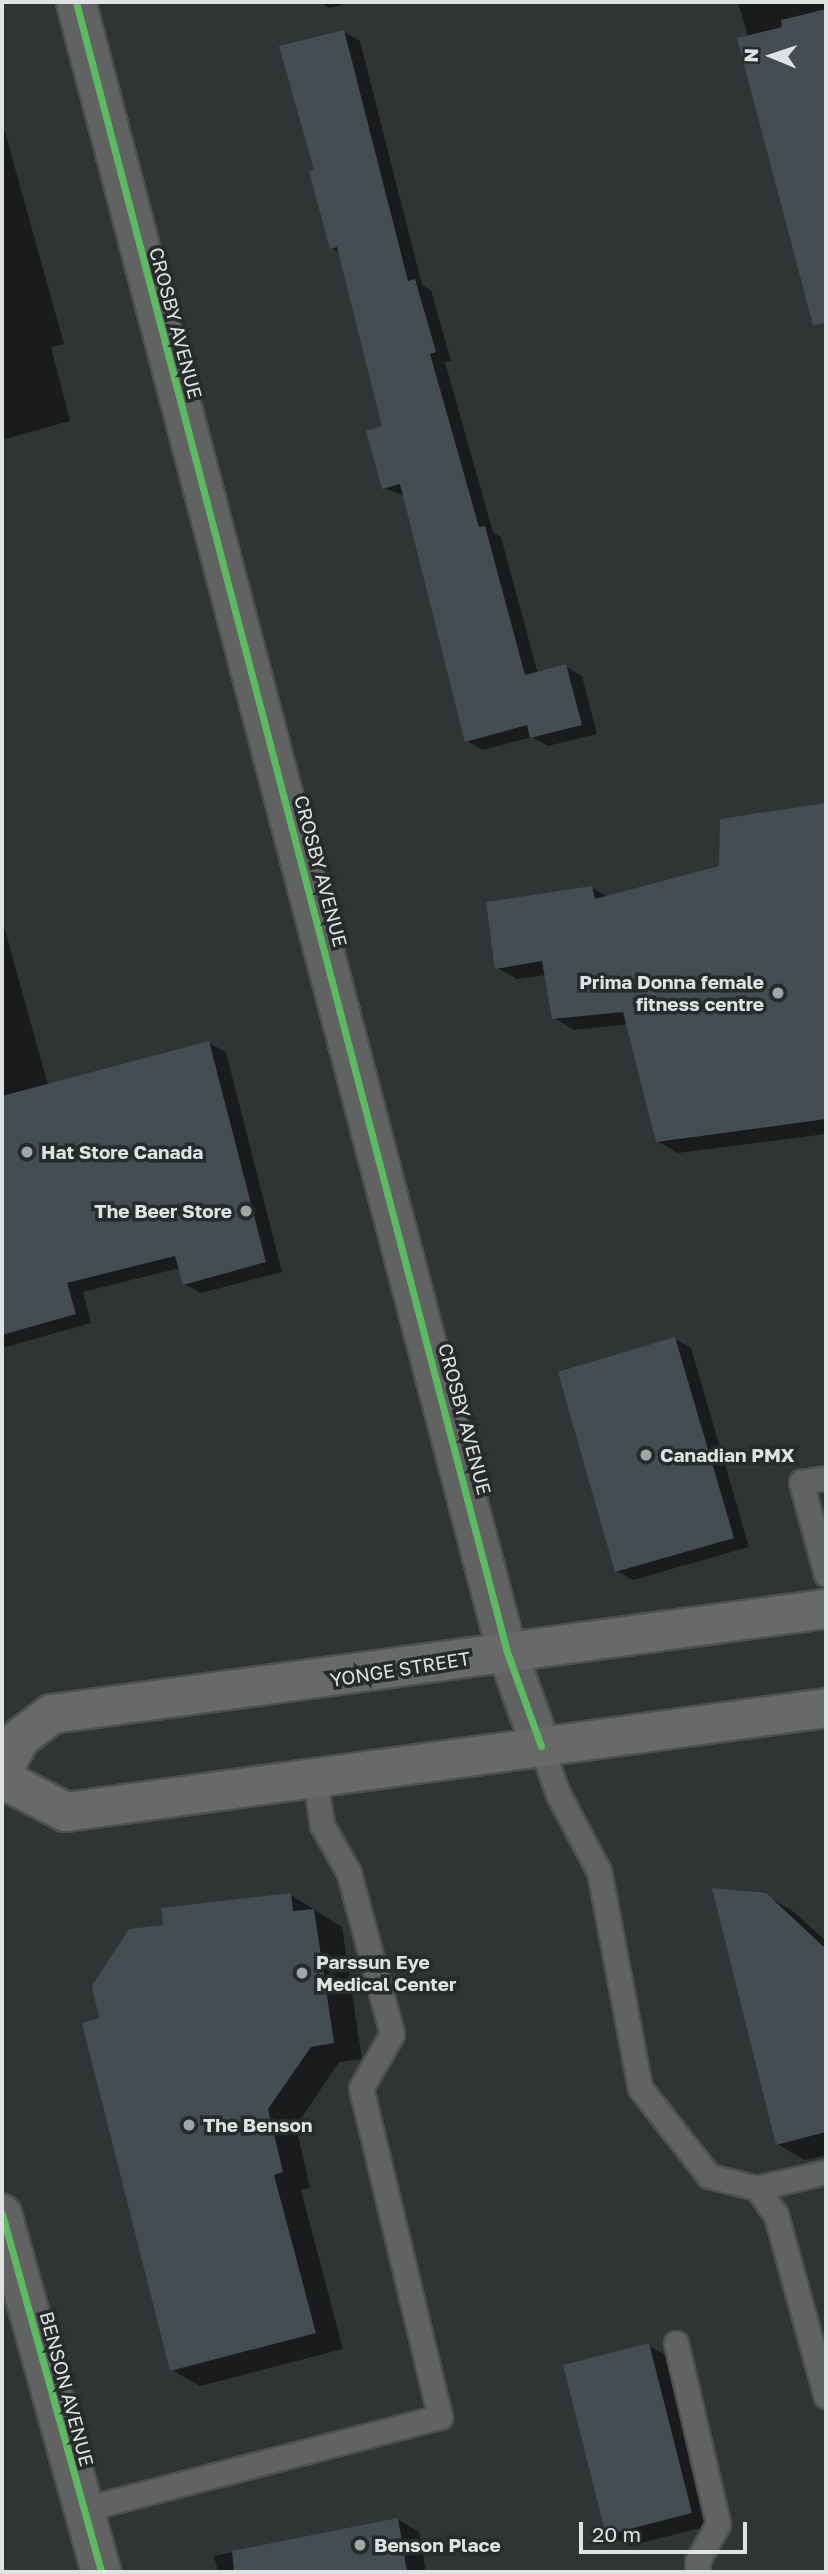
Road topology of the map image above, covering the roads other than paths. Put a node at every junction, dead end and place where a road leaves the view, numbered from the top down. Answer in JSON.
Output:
{"nodes":[{"id":1,"x":76,"y":2,"type":"edge"},
{"id":2,"x":826,"y":1478,"type":"edge"},
{"id":3,"x":826,"y":1574,"type":"edge"},
{"id":4,"x":826,"y":1609,"type":"edge"},
{"id":5,"x":507,"y":1651,"type":"junction"},
{"id":6,"x":826,"y":1708,"type":"edge"},
{"id":7,"x":541,"y":1746,"type":"junction"},
{"id":8,"x":2,"y":1772,"type":"edge"},
{"id":9,"x":315,"y":1778,"type":"junction"},
{"id":10,"x":2,"y":1779,"type":"edge"},
{"id":11,"x":826,"y":2172,"type":"edge"},
{"id":12,"x":757,"y":2188,"type":"junction"},
{"id":13,"x":2,"y":2214,"type":"edge"},
{"id":14,"x":676,"y":2343,"type":"dead end"},
{"id":15,"x":826,"y":2396,"type":"edge"},
{"id":16,"x":84,"y":2509,"type":"junction"},
{"id":17,"x":101,"y":2572,"type":"edge"},
{"id":18,"x":698,"y":2572,"type":"edge"}],
"edges":[{"from":1,"to":5,"type":"street","name":"CROSBY AVENUE"},
{"from":2,"to":3,"type":"lane"},
{"from":4,"to":5,"type":"main road","name":"YONGE STREET"},
{"from":5,"to":7,"type":"street","name":"CROSBY AVENUE"},
{"from":5,"to":8,"type":"main road","name":"YONGE STREET"},
{"from":6,"to":7,"type":"main road"},
{"from":7,"to":9,"type":"main road"},
{"from":7,"to":12,"type":"lane"},
{"from":9,"to":10,"type":"main road"},
{"from":9,"to":16,"type":"lane"},
{"from":11,"to":12,"type":"lane"},
{"from":12,"to":15,"type":"lane"},
{"from":13,"to":16,"type":"street","name":"BENSON AVENUE"},
{"from":14,"to":18,"type":"lane"},
{"from":16,"to":17,"type":"street","name":"BENSON AVENUE"}]}
